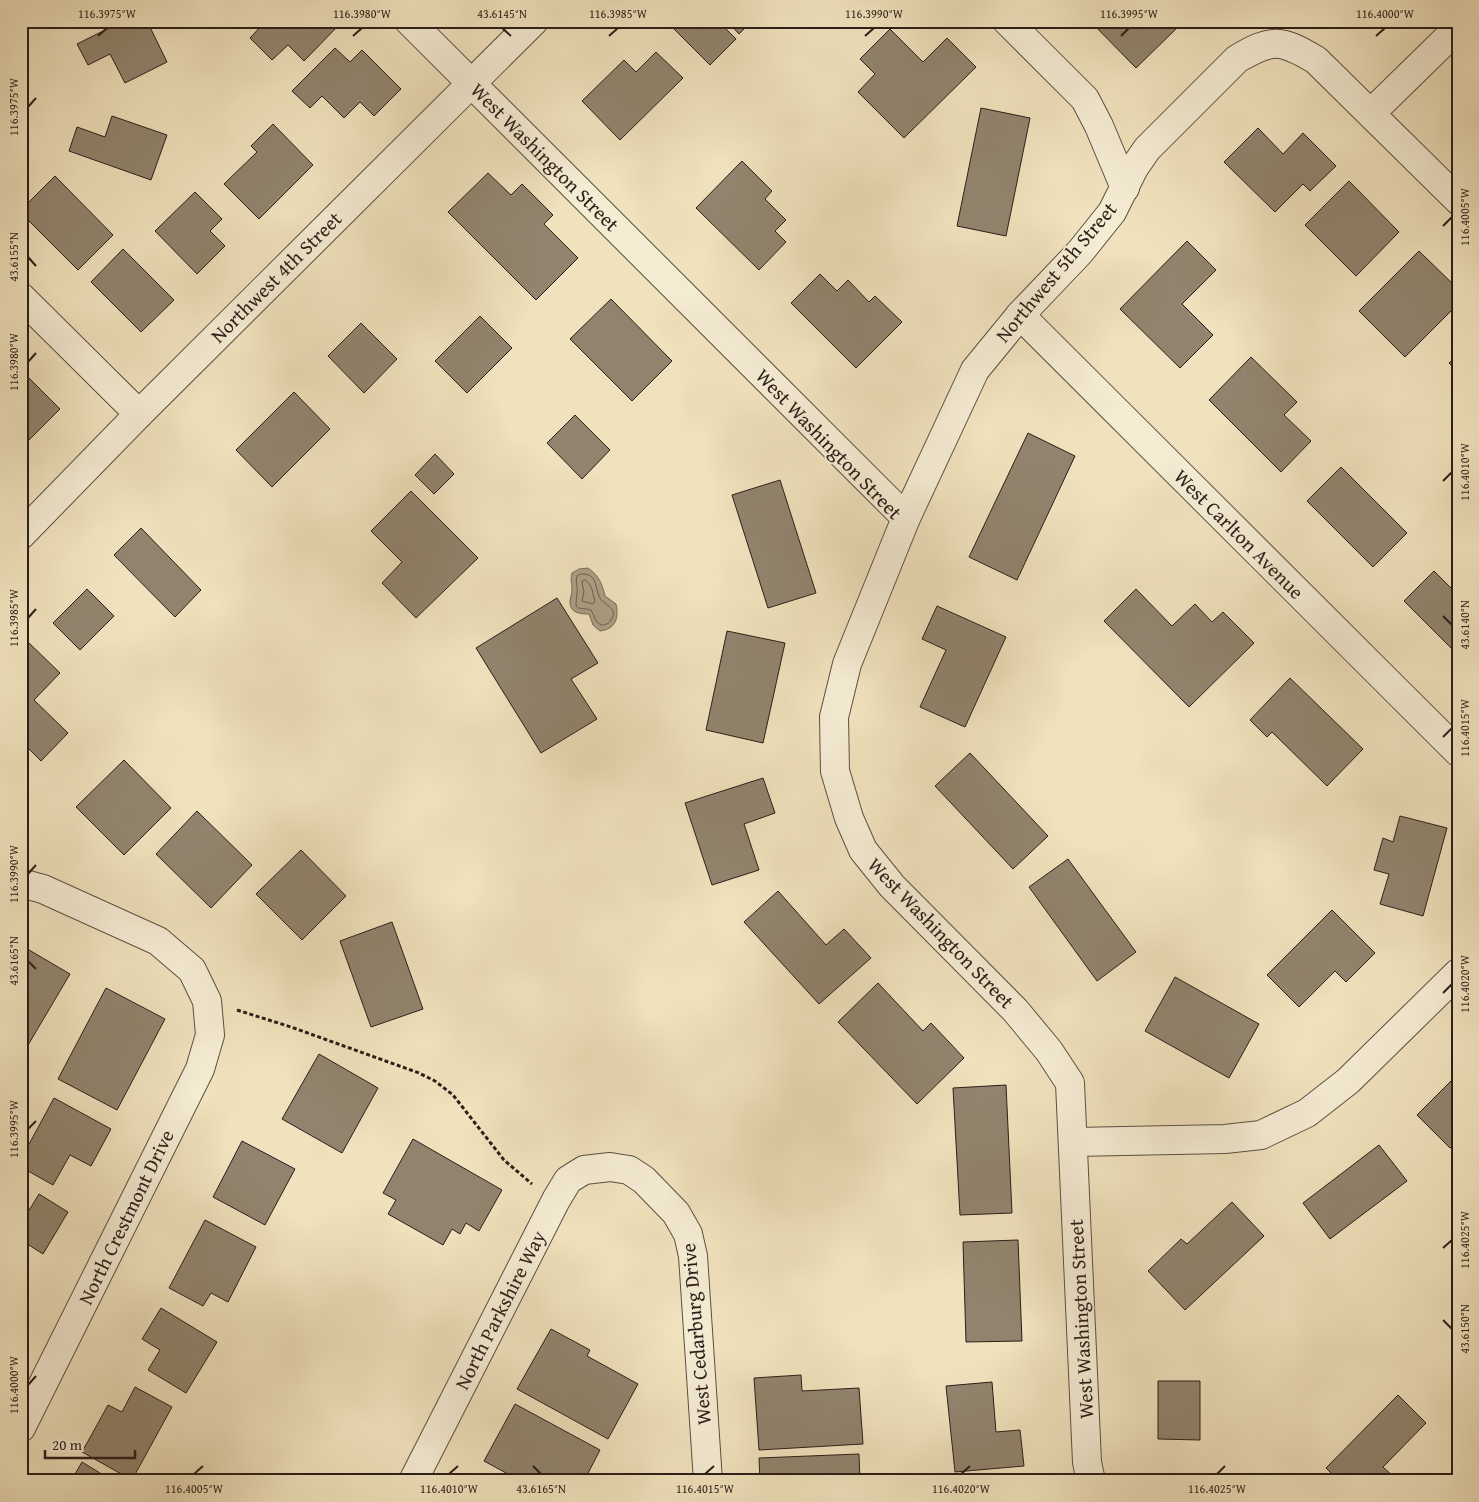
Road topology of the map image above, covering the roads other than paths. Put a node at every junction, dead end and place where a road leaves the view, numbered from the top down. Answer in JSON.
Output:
{"nodes":[{"id":1,"x":410,"y":21,"type":"edge"},
{"id":2,"x":534,"y":21,"type":"edge"},
{"id":3,"x":1007,"y":21,"type":"edge"},
{"id":4,"x":1458,"y":28,"type":"edge"},
{"id":5,"x":471,"y":83,"type":"junction"},
{"id":6,"x":1371,"y":113,"type":"junction"},
{"id":7,"x":1125,"y":188,"type":"junction"},
{"id":8,"x":1458,"y":200,"type":"edge"},
{"id":9,"x":21,"y":297,"type":"edge"},
{"id":10,"x":1020,"y":315,"type":"junction"},
{"id":11,"x":139,"y":414,"type":"junction"},
{"id":12,"x":906,"y":518,"type":"junction"},
{"id":13,"x":21,"y":535,"type":"edge"},
{"id":14,"x":1458,"y":752,"type":"edge"},
{"id":15,"x":21,"y":883,"type":"edge"},
{"id":16,"x":1458,"y":973,"type":"edge"},
{"id":17,"x":1073,"y":1142,"type":"junction"},
{"id":18,"x":610,"y":1167,"type":"joint"},
{"id":19,"x":21,"y":1428,"type":"edge"},
{"id":20,"x":413,"y":1481,"type":"edge"},
{"id":21,"x":708,"y":1481,"type":"edge"},
{"id":22,"x":1091,"y":1481,"type":"edge"}],
"edges":[{"from":1,"to":5,"type":"street","name":"West Washington Street"},
{"from":2,"to":5,"type":"street","name":"Northwest 4th Street"},
{"from":3,"to":7,"type":"street"},
{"from":4,"to":6,"type":"street"},
{"from":5,"to":11,"type":"street","name":"Northwest 4th Street"},
{"from":5,"to":12,"type":"street","name":"West Washington Street"},
{"from":6,"to":7,"type":"street","name":"Northwest 5th Street"},
{"from":6,"to":8,"type":"street"},
{"from":7,"to":10,"type":"street","name":"Northwest 5th Street"},
{"from":9,"to":11,"type":"street"},
{"from":10,"to":12,"type":"street","name":"Northwest 5th Street"},
{"from":10,"to":14,"type":"street","name":"West Carlton Avenue"},
{"from":11,"to":13,"type":"street","name":"Northwest 4th Street"},
{"from":12,"to":17,"type":"street","name":"West Washington Street"},
{"from":15,"to":19,"type":"street","name":"North Crestmont Drive"},
{"from":16,"to":17,"type":"street"},
{"from":17,"to":22,"type":"street","name":"West Washington Street"},
{"from":18,"to":20,"type":"street","name":"North Parkshire Way"},
{"from":18,"to":21,"type":"street","name":"West Cedarburg Drive"}]}
